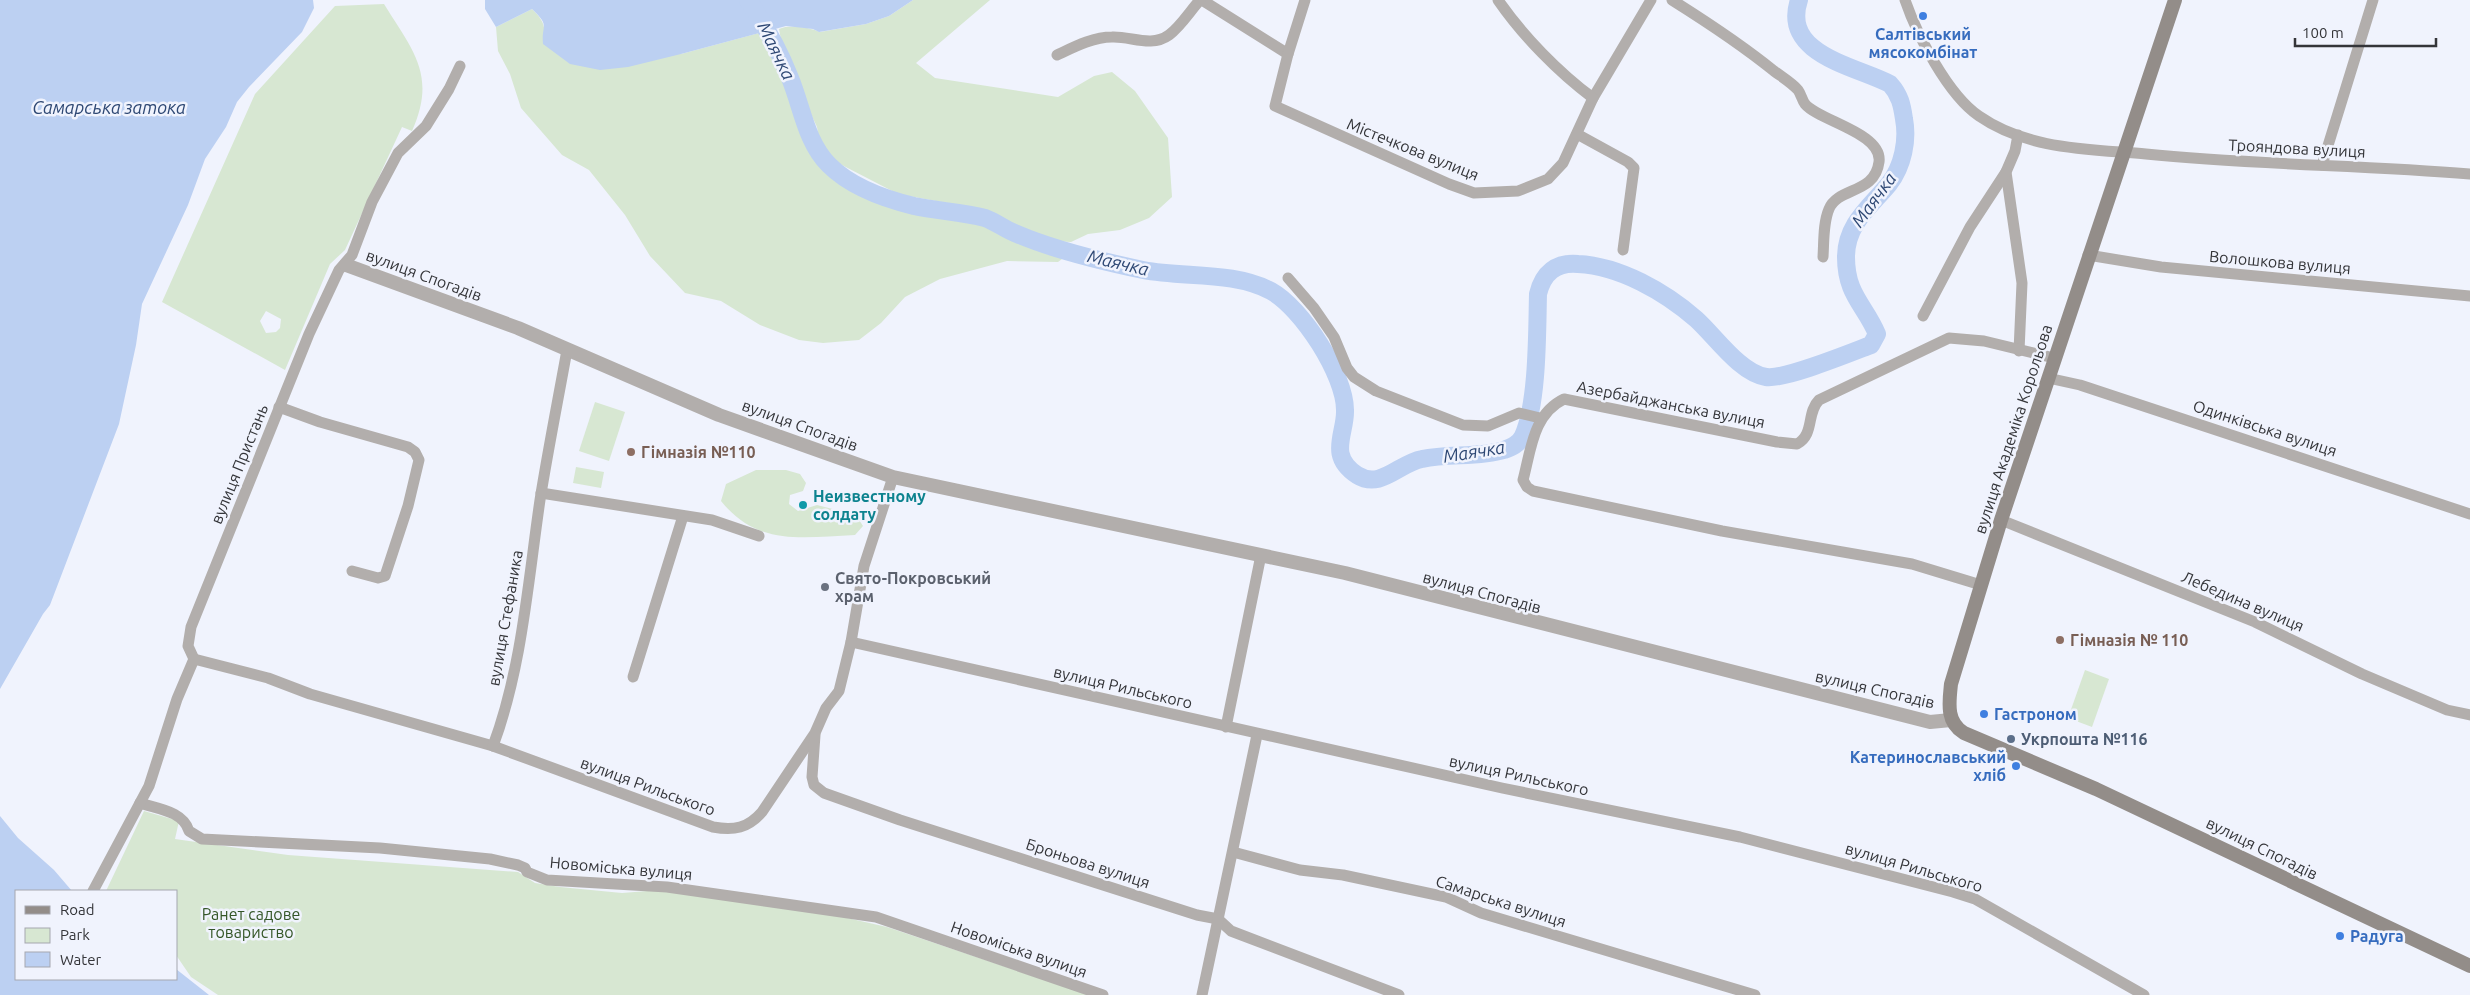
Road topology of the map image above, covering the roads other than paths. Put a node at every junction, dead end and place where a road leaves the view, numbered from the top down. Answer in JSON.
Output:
{"nodes":[{"id":1,"x":1201,"y":0,"type":"edge"},
{"id":2,"x":1305,"y":0,"type":"edge"},
{"id":3,"x":1498,"y":0,"type":"edge"},
{"id":4,"x":1651,"y":0,"type":"edge"},
{"id":5,"x":1672,"y":0,"type":"edge"},
{"id":6,"x":1905,"y":0,"type":"edge"},
{"id":7,"x":2175,"y":0,"type":"edge"},
{"id":8,"x":2372,"y":0,"type":"edge"},
{"id":9,"x":1288,"y":54,"type":"junction"},
{"id":10,"x":1058,"y":55,"type":"dead end"},
{"id":11,"x":460,"y":66,"type":"dead end"},
{"id":12,"x":1593,"y":98,"type":"junction"},
{"id":13,"x":1577,"y":134,"type":"junction"},
{"id":14,"x":2018,"y":135,"type":"junction"},
{"id":15,"x":2123,"y":152,"type":"junction"},
{"id":16,"x":2322,"y":165,"type":"junction"},
{"id":17,"x":2006,"y":172,"type":"junction"},
{"id":18,"x":2470,"y":174,"type":"edge"},
{"id":19,"x":1623,"y":250,"type":"dead end"},
{"id":20,"x":2088,"y":255,"type":"junction"},
{"id":21,"x":1823,"y":258,"type":"dead end"},
{"id":22,"x":346,"y":265,"type":"junction"},
{"id":23,"x":1288,"y":278,"type":"dead end"},
{"id":24,"x":2470,"y":296,"type":"edge"},
{"id":25,"x":1922,"y":316,"type":"dead end"},
{"id":26,"x":567,"y":350,"type":"junction"},
{"id":27,"x":2018,"y":351,"type":"junction"},
{"id":28,"x":2054,"y":358,"type":"junction"},
{"id":29,"x":2048,"y":378,"type":"junction"},
{"id":30,"x":279,"y":407,"type":"junction"},
{"id":31,"x":1537,"y":417,"type":"junction"},
{"id":32,"x":893,"y":477,"type":"junction"},
{"id":33,"x":541,"y":493,"type":"junction"},
{"id":34,"x":2470,"y":514,"type":"edge"},
{"id":35,"x":683,"y":516,"type":"junction"},
{"id":36,"x":2001,"y":520,"type":"junction"},
{"id":37,"x":758,"y":536,"type":"dead end"},
{"id":38,"x":1261,"y":555,"type":"junction"},
{"id":39,"x":352,"y":572,"type":"dead end"},
{"id":40,"x":1982,"y":585,"type":"junction"},
{"id":41,"x":851,"y":642,"type":"junction"},
{"id":42,"x":194,"y":659,"type":"junction"},
{"id":43,"x":633,"y":677,"type":"dead end"},
{"id":44,"x":2470,"y":714,"type":"edge"},
{"id":45,"x":1951,"y":720,"type":"junction"},
{"id":46,"x":1226,"y":727,"type":"junction"},
{"id":47,"x":815,"y":733,"type":"junction"},
{"id":48,"x":1257,"y":734,"type":"junction"},
{"id":49,"x":493,"y":746,"type":"junction"},
{"id":50,"x":140,"y":803,"type":"junction"},
{"id":51,"x":1233,"y":852,"type":"junction"},
{"id":52,"x":94,"y":890,"type":"edge"},
{"id":53,"x":1218,"y":919,"type":"junction"},
{"id":54,"x":2470,"y":966,"type":"edge"},
{"id":55,"x":1103,"y":995,"type":"edge"},
{"id":56,"x":1202,"y":995,"type":"edge"},
{"id":57,"x":1399,"y":995,"type":"edge"},
{"id":58,"x":1755,"y":995,"type":"edge"},
{"id":59,"x":2144,"y":995,"type":"edge"}],
"edges":[{"from":1,"to":9,"type":"street"},
{"from":1,"to":10,"type":"street"},
{"from":2,"to":9,"type":"street"},
{"from":3,"to":12,"type":"street"},
{"from":4,"to":12,"type":"street","name":"Містечкова вулиця"},
{"from":5,"to":21,"type":"street"},
{"from":6,"to":14,"type":"street"},
{"from":7,"to":15,"type":"main road","name":"вулиця Академіка Корольова"},
{"from":8,"to":16,"type":"street"},
{"from":9,"to":13,"type":"street","name":"Містечкова вулиця"},
{"from":11,"to":22,"type":"street","name":"вулиця Пристань"},
{"from":12,"to":13,"type":"street","name":"Містечкова вулиця"},
{"from":13,"to":19,"type":"street"},
{"from":14,"to":15,"type":"street"},
{"from":14,"to":17,"type":"street"},
{"from":15,"to":16,"type":"street","name":"Трояндова вулиця"},
{"from":15,"to":20,"type":"main road","name":"вулиця Академіка Корольова"},
{"from":16,"to":18,"type":"street","name":"Трояндова вулиця"},
{"from":17,"to":25,"type":"street"},
{"from":17,"to":27,"type":"street"},
{"from":20,"to":24,"type":"street","name":"Волошкова вулиця"},
{"from":20,"to":28,"type":"main road","name":"вулиця Академіка Корольова"},
{"from":22,"to":26,"type":"street","name":"вулиця Спогадів"},
{"from":22,"to":30,"type":"street","name":"вулиця Пристань"},
{"from":23,"to":31,"type":"street"},
{"from":26,"to":32,"type":"street","name":"вулиця Спогадів"},
{"from":26,"to":33,"type":"street","name":"вулиця Стефаника"},
{"from":27,"to":28,"type":"street","name":"Азербайджанська вулиця"},
{"from":27,"to":31,"type":"street","name":"Азербайджанська вулиця"},
{"from":28,"to":29,"type":"main road","name":"вулиця Академіка Корольова"},
{"from":29,"to":34,"type":"street","name":"Одинківська вулиця"},
{"from":29,"to":36,"type":"main road","name":"вулиця Академіка Корольова"},
{"from":30,"to":39,"type":"street"},
{"from":30,"to":42,"type":"street","name":"вулиця Пристань"},
{"from":31,"to":40,"type":"street"},
{"from":32,"to":38,"type":"street","name":"вулиця Спогадів"},
{"from":32,"to":41,"type":"street"},
{"from":33,"to":35,"type":"street"},
{"from":33,"to":49,"type":"street","name":"вулиця Стефаника"},
{"from":35,"to":37,"type":"street"},
{"from":35,"to":43,"type":"street"},
{"from":36,"to":40,"type":"main road","name":"вулиця Академіка Корольова"},
{"from":36,"to":44,"type":"street","name":"Лебедина вулиця"},
{"from":38,"to":45,"type":"street","name":"вулиця Спогадів"},
{"from":38,"to":46,"type":"street"},
{"from":40,"to":45,"type":"main road","name":"вулиця Академіка Корольова"},
{"from":41,"to":46,"type":"street","name":"вулиця Рильського"},
{"from":41,"to":47,"type":"street","name":"вулиця Рильського"},
{"from":42,"to":49,"type":"street","name":"вулиця Рильського"},
{"from":42,"to":50,"type":"street"},
{"from":45,"to":54,"type":"main road","name":"вулиця Спогадів"},
{"from":46,"to":48,"type":"street","name":"вулиця Рильського"},
{"from":47,"to":49,"type":"street","name":"вулиця Рильського"},
{"from":47,"to":53,"type":"street","name":"Броньова вулиця"},
{"from":48,"to":51,"type":"street"},
{"from":48,"to":59,"type":"street","name":"вулиця Рильського"},
{"from":50,"to":52,"type":"street"},
{"from":50,"to":55,"type":"street","name":"Новоміська вулиця"},
{"from":51,"to":53,"type":"street"},
{"from":51,"to":58,"type":"street","name":"Самарська вулиця"},
{"from":53,"to":56,"type":"street"},
{"from":53,"to":57,"type":"street","name":"Броньова вулиця"}]}
